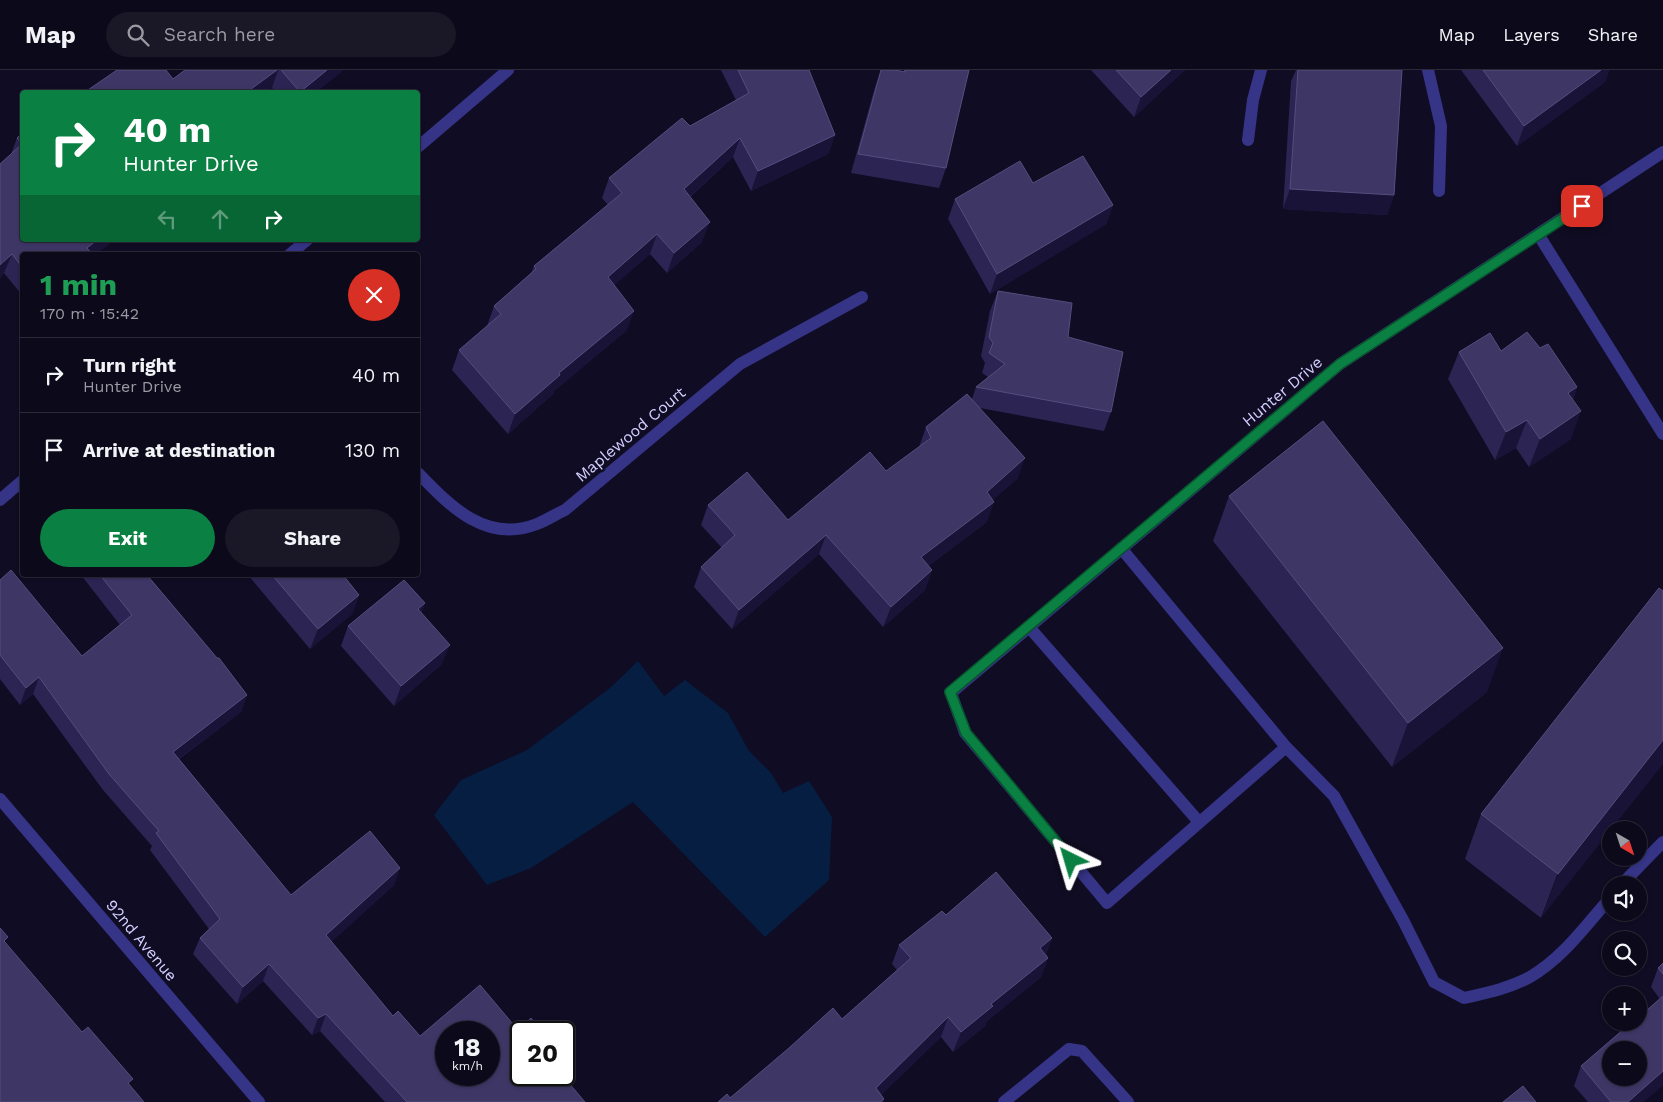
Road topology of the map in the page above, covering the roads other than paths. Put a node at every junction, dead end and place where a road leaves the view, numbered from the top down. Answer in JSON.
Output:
{"nodes":[{"id":1,"x":508,"y":70,"type":"edge"},
{"id":2,"x":1261,"y":70,"type":"edge"},
{"id":3,"x":1428,"y":70,"type":"edge"},
{"id":4,"x":1248,"y":140,"type":"dead end"},
{"id":5,"x":420,"y":145,"type":"edge"},
{"id":6,"x":1663,"y":152,"type":"edge"},
{"id":7,"x":1439,"y":190,"type":"dead end"},
{"id":8,"x":1538,"y":234,"type":"junction"},
{"id":9,"x":305,"y":242,"type":"edge"},
{"id":10,"x":293,"y":252,"type":"edge"},
{"id":11,"x":862,"y":297,"type":"dead end"},
{"id":12,"x":1663,"y":434,"type":"edge"},
{"id":13,"x":420,"y":476,"type":"edge"},
{"id":14,"x":20,"y":483,"type":"edge"},
{"id":15,"x":0,"y":500,"type":"edge"},
{"id":16,"x":1122,"y":548,"type":"junction"},
{"id":17,"x":1030,"y":627,"type":"junction"},
{"id":18,"x":1286,"y":746,"type":"junction"},
{"id":19,"x":0,"y":799,"type":"edge"},
{"id":20,"x":1199,"y":822,"type":"junction"},
{"id":21,"x":1663,"y":842,"type":"edge"},
{"id":22,"x":1631,"y":876,"type":"edge"},
{"id":23,"x":1602,"y":907,"type":"edge"},
{"id":24,"x":259,"y":1102,"type":"edge"},
{"id":25,"x":1004,"y":1102,"type":"edge"},
{"id":26,"x":1128,"y":1102,"type":"edge"}],
"edges":[{"from":1,"to":5,"type":"street"},
{"from":2,"to":4,"type":"street"},
{"from":3,"to":7,"type":"street"},
{"from":6,"to":8,"type":"street","name":"Hunter Drive"},
{"from":8,"to":12,"type":"street"},
{"from":8,"to":16,"type":"street","name":"Hunter Drive"},
{"from":9,"to":10,"type":"street"},
{"from":11,"to":13,"type":"street","name":"Maplewood Court"},
{"from":14,"to":15,"type":"street"},
{"from":16,"to":17,"type":"street","name":"Hunter Drive"},
{"from":16,"to":18,"type":"street"},
{"from":17,"to":20,"type":"street"},
{"from":17,"to":20,"type":"street","name":"Hunter Drive"},
{"from":18,"to":20,"type":"street"},
{"from":18,"to":23,"type":"street"},
{"from":19,"to":24,"type":"street","name":"92nd Avenue"},
{"from":21,"to":22,"type":"street"},
{"from":25,"to":26,"type":"street"}]}
